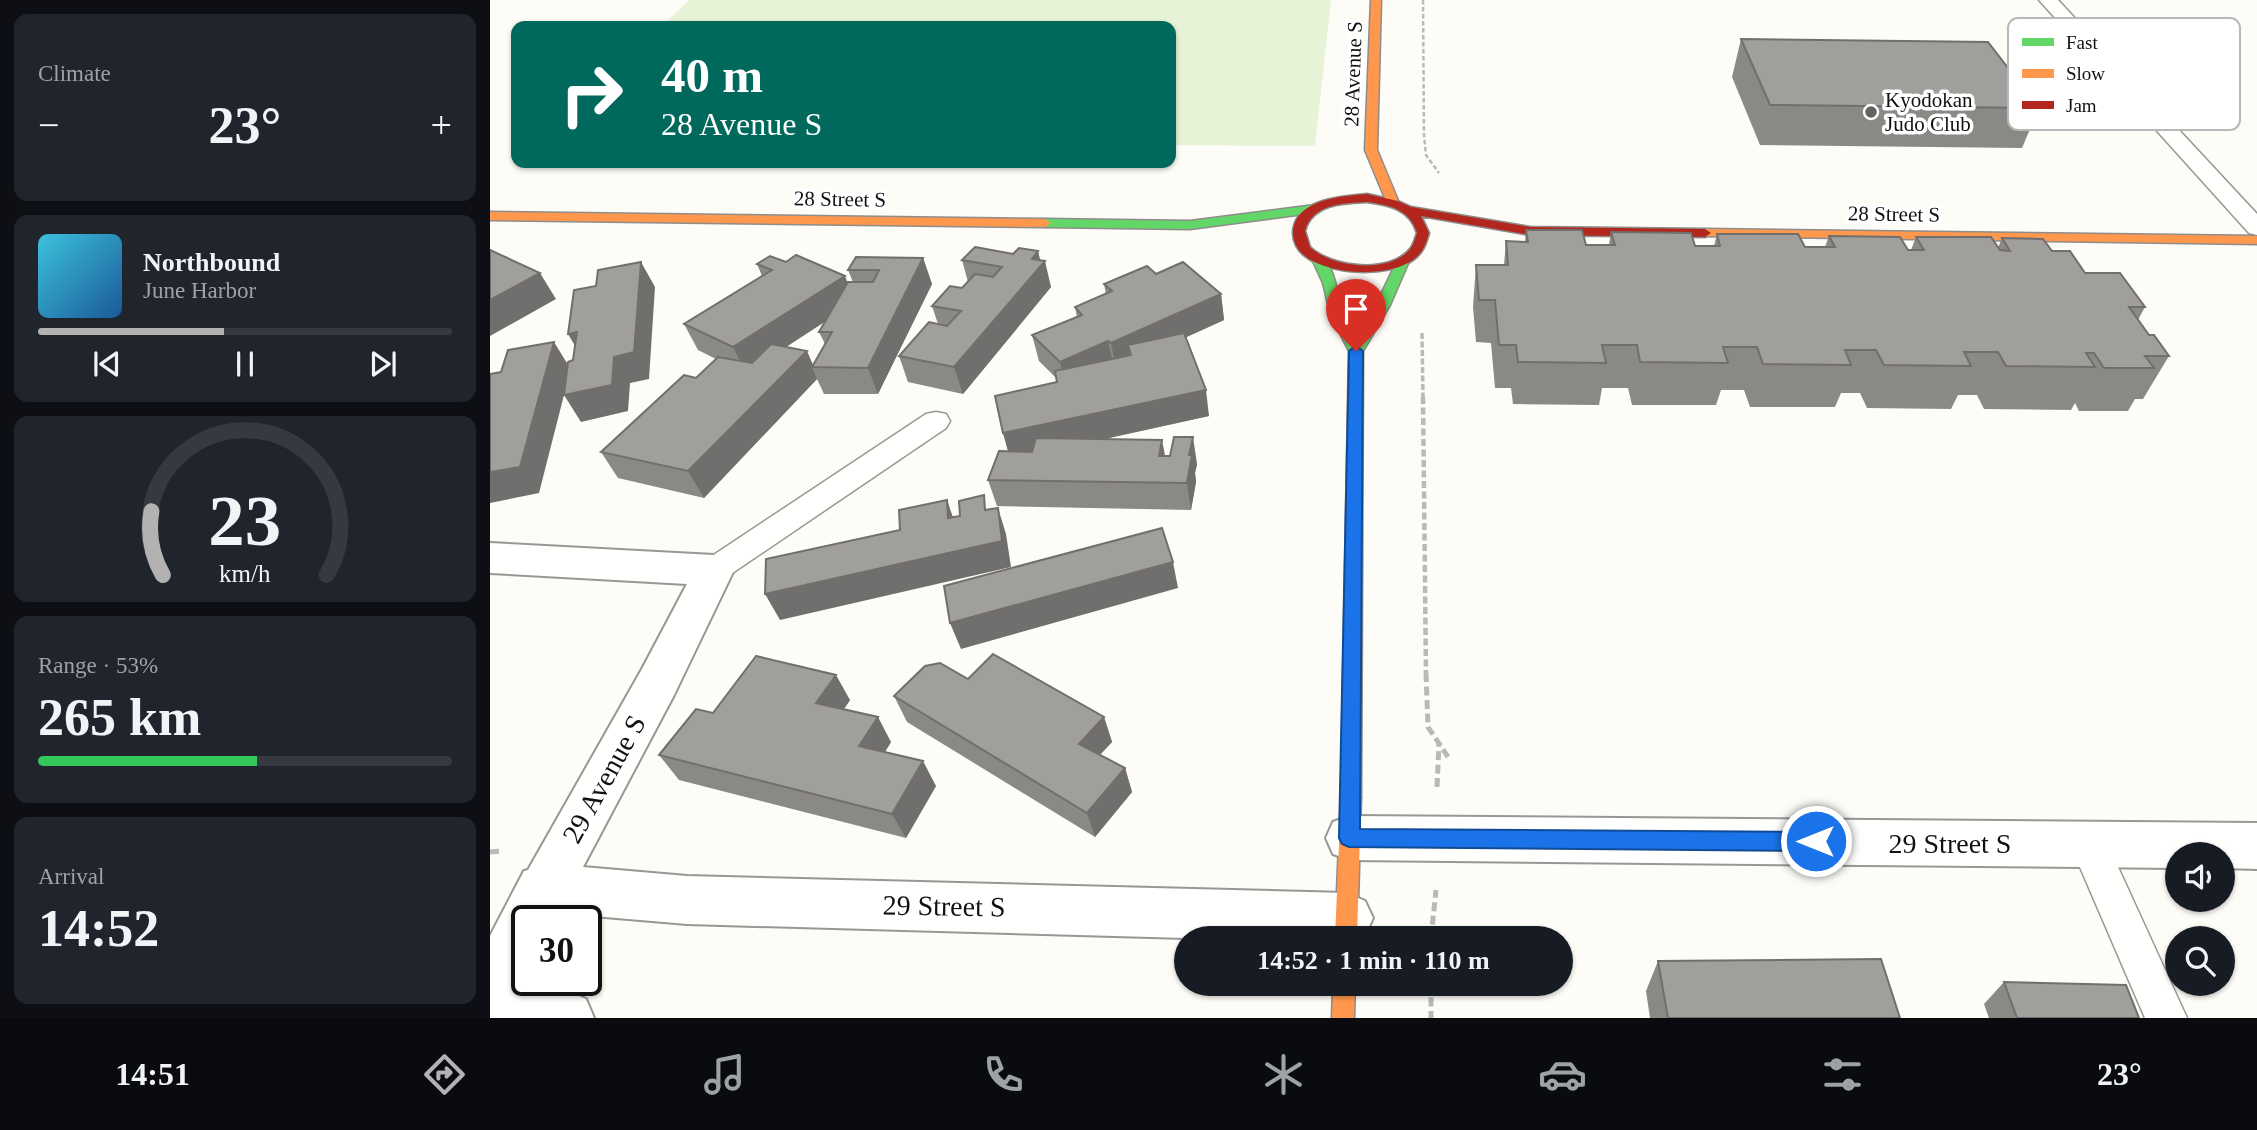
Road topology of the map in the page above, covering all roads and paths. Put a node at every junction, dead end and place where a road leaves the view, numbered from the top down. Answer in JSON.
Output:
{"nodes":[{"id":1,"x":1376,"y":0,"type":"edge"},
{"id":2,"x":1423,"y":0,"type":"edge"},
{"id":3,"x":2048,"y":0,"type":"edge"},
{"id":4,"x":2064,"y":18,"type":"edge"},
{"id":5,"x":2167,"y":130,"type":"edge"},
{"id":6,"x":1371,"y":150,"type":"junction"},
{"id":7,"x":1359,"y":164,"type":"dead end"},
{"id":8,"x":1442,"y":176,"type":"dead end"},
{"id":9,"x":1338,"y":187,"type":"dead end"},
{"id":10,"x":1322,"y":206,"type":"junction"},
{"id":11,"x":1401,"y":206,"type":"junction"},
{"id":12,"x":490,"y":216,"type":"edge"},
{"id":13,"x":1190,"y":225,"type":"junction"},
{"id":14,"x":2257,"y":229,"type":"edge"},
{"id":15,"x":1530,"y":231,"type":"junction"},
{"id":16,"x":1228,"y":236,"type":"dead end"},
{"id":17,"x":2257,"y":240,"type":"edge"},
{"id":18,"x":1491,"y":241,"type":"dead end"},
{"id":19,"x":1283,"y":244,"type":"dead end"},
{"id":20,"x":1304,"y":246,"type":"junction"},
{"id":21,"x":1417,"y":253,"type":"junction"},
{"id":22,"x":1318,"y":259,"type":"junction"},
{"id":23,"x":1422,"y":327,"type":"dead end"},
{"id":24,"x":1356,"y":351,"type":"junction"},
{"id":25,"x":936,"y":421,"type":"dead end"},
{"id":26,"x":490,"y":558,"type":"edge"},
{"id":27,"x":714,"y":569,"type":"junction"},
{"id":28,"x":1448,"y":757,"type":"dead end"},
{"id":29,"x":1349,"y":838,"type":"junction"},
{"id":30,"x":2089,"y":844,"type":"junction"},
{"id":31,"x":2257,"y":846,"type":"edge"},
{"id":32,"x":542,"y":888,"type":"junction"},
{"id":33,"x":1436,"y":906,"type":"dead end"},
{"id":34,"x":1299,"y":926,"type":"edge"},
{"id":35,"x":1346,"y":926,"type":"edge"},
{"id":36,"x":1433,"y":926,"type":"edge"},
{"id":37,"x":490,"y":988,"type":"edge"},
{"id":38,"x":1344,"y":996,"type":"edge"},
{"id":39,"x":1431,"y":996,"type":"edge"},
{"id":40,"x":490,"y":1016,"type":"edge"},
{"id":41,"x":567,"y":1018,"type":"edge"},
{"id":42,"x":1343,"y":1018,"type":"edge"},
{"id":43,"x":1431,"y":1018,"type":"edge"},
{"id":44,"x":2166,"y":1018,"type":"edge"}],
"edges":[{"from":1,"to":6,"type":"street","name":"28 Avenue S"},
{"from":2,"to":8,"type":"path"},
{"from":3,"to":4,"type":"lane"},
{"from":5,"to":14,"type":"lane"},
{"from":6,"to":7,"type":"street"},
{"from":6,"to":11,"type":"street"},
{"from":9,"to":10,"type":"street"},
{"from":10,"to":11,"type":"street"},
{"from":10,"to":13,"type":"street"},
{"from":10,"to":20,"type":"street"},
{"from":11,"to":15,"type":"street"},
{"from":11,"to":21,"type":"street"},
{"from":12,"to":13,"type":"street","name":"28 Street S"},
{"from":13,"to":16,"type":"street"},
{"from":15,"to":17,"type":"street","name":"28 Street S"},
{"from":15,"to":18,"type":"street"},
{"from":19,"to":20,"type":"street"},
{"from":20,"to":22,"type":"street"},
{"from":21,"to":22,"type":"street"},
{"from":21,"to":24,"type":"street"},
{"from":22,"to":24,"type":"street"},
{"from":23,"to":28,"type":"path"},
{"from":24,"to":29,"type":"street"},
{"from":25,"to":27,"type":"lane"},
{"from":26,"to":27,"type":"street"},
{"from":27,"to":32,"type":"street","name":"29 Avenue S"},
{"from":29,"to":30,"type":"street","name":"29 Street S"},
{"from":29,"to":35,"type":"street"},
{"from":30,"to":31,"type":"street","name":"29 Street S"},
{"from":30,"to":44,"type":"lane"},
{"from":32,"to":34,"type":"street","name":"29 Street S"},
{"from":32,"to":37,"type":"street","name":"29 Avenue S"},
{"from":33,"to":36,"type":"path"},
{"from":38,"to":42,"type":"street"},
{"from":39,"to":43,"type":"path"},
{"from":40,"to":41,"type":"street"}]}
